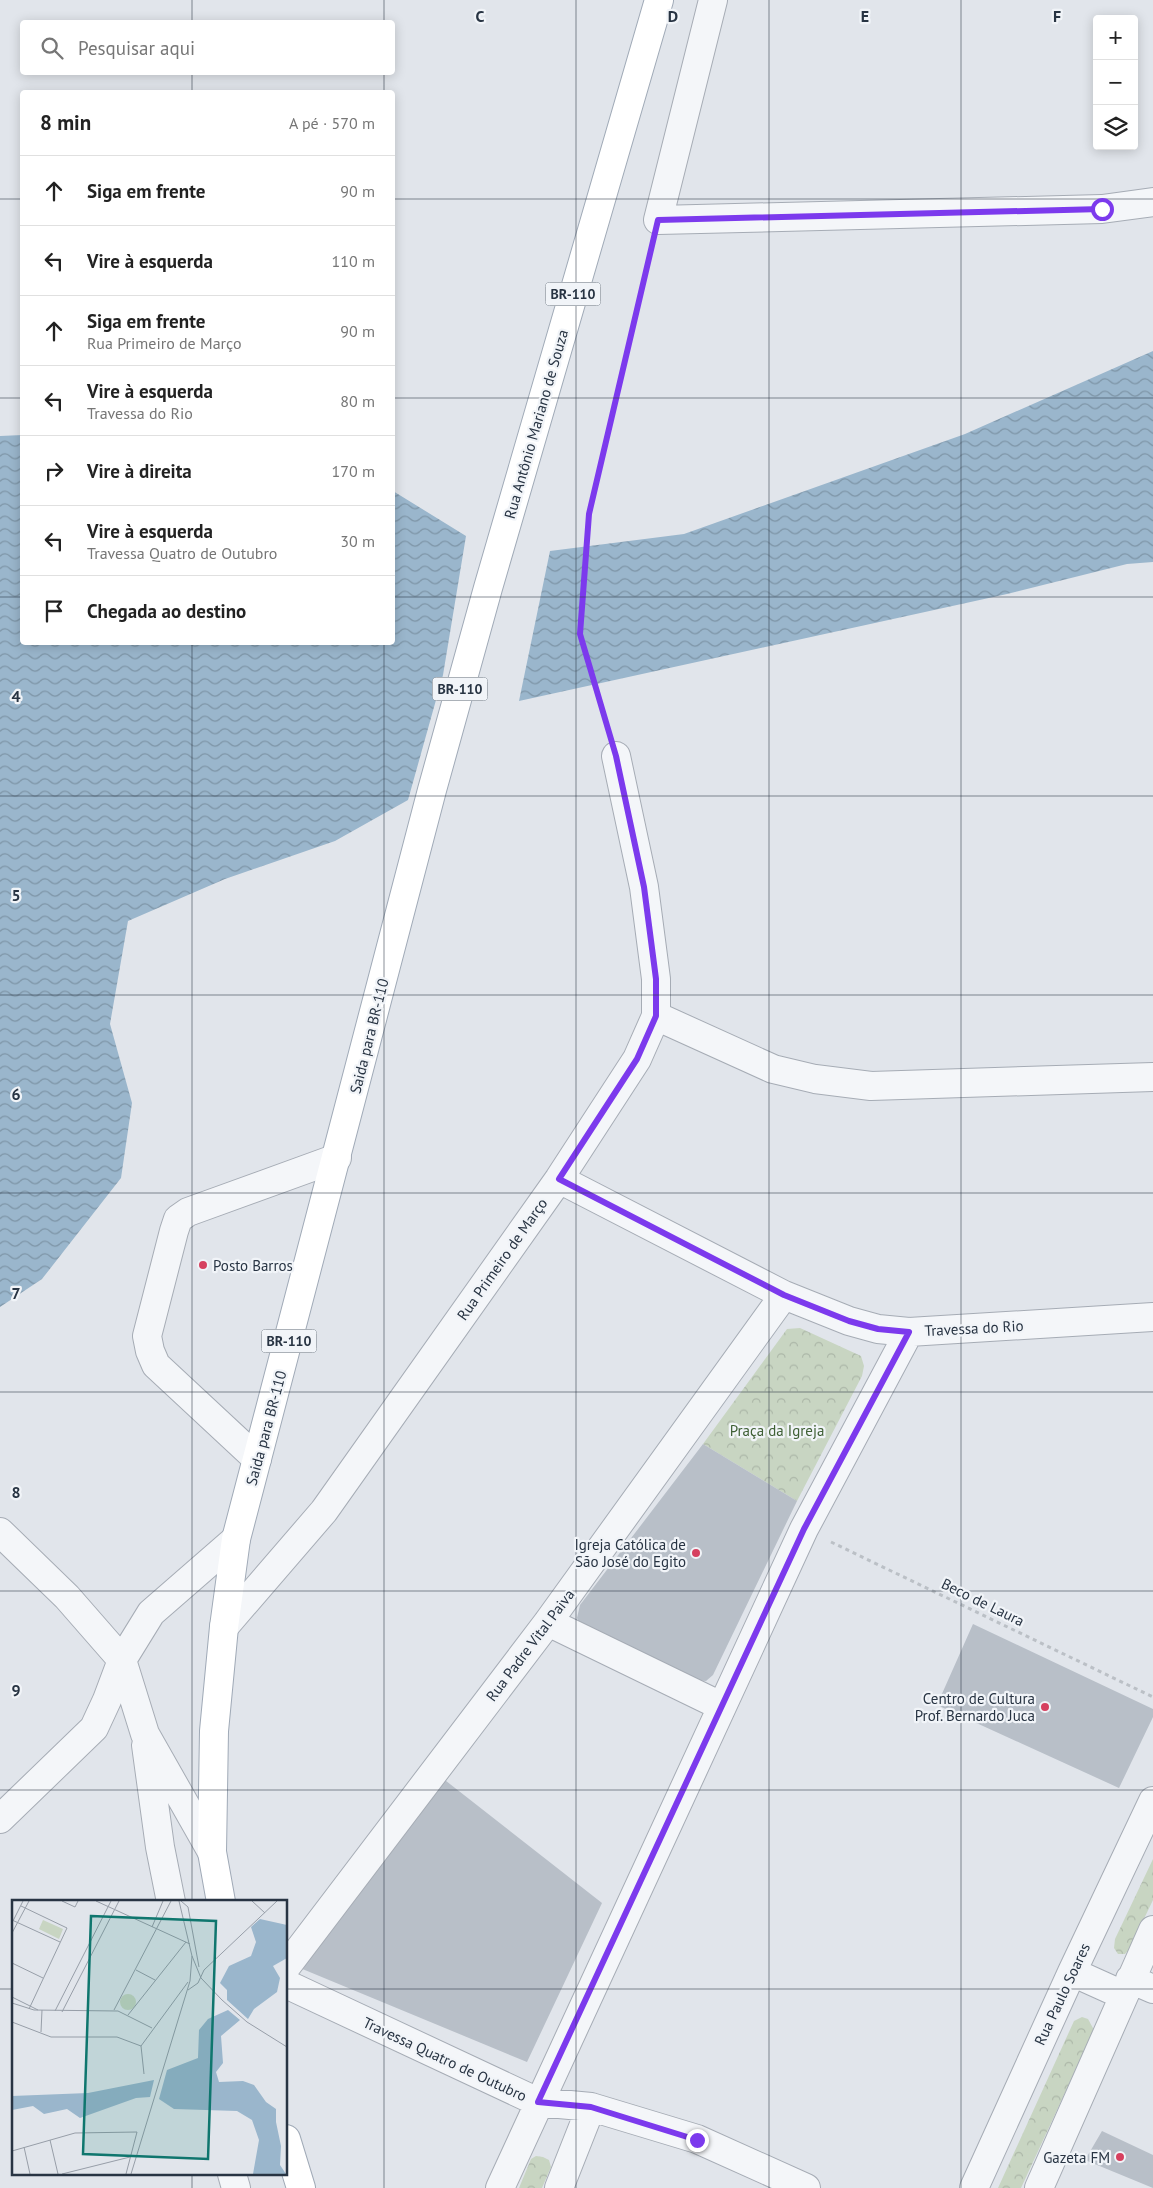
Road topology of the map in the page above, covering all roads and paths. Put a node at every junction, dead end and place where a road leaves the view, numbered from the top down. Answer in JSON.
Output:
{"nodes":[{"id":1,"x":659,"y":0,"type":"edge"},
{"id":2,"x":712,"y":0,"type":"edge"},
{"id":3,"x":1153,"y":202,"type":"edge"},
{"id":4,"x":658,"y":220,"type":"junction"},
{"id":5,"x":616,"y":756,"type":"joint"},
{"id":6,"x":432,"y":790,"type":"joint"},
{"id":7,"x":656,"y":1016,"type":"junction"},
{"id":8,"x":1153,"y":1077,"type":"edge"},
{"id":9,"x":338,"y":1158,"type":"junction"},
{"id":10,"x":559,"y":1179,"type":"junction"},
{"id":11,"x":784,"y":1295,"type":"junction"},
{"id":12,"x":1153,"y":1318,"type":"edge"},
{"id":13,"x":909,"y":1332,"type":"junction"},
{"id":14,"x":257,"y":1460,"type":"junction"},
{"id":15,"x":804,"y":1529,"type":"junction"},
{"id":16,"x":0,"y":1532,"type":"edge"},
{"id":17,"x":236,"y":1539,"type":"junction"},
{"id":18,"x":548,"y":1622,"type":"junction"},
{"id":19,"x":224,"y":1627,"type":"junction"},
{"id":20,"x":122,"y":1660,"type":"junction"},
{"id":21,"x":1153,"y":1696,"type":"edge"},
{"id":22,"x":721,"y":1706,"type":"junction"},
{"id":23,"x":145,"y":1734,"type":"junction"},
{"id":24,"x":1153,"y":1801,"type":"edge"},
{"id":25,"x":0,"y":1819,"type":"edge"},
{"id":26,"x":212,"y":1852,"type":"junction"},
{"id":27,"x":170,"y":1900,"type":"edge"},
{"id":28,"x":221,"y":1900,"type":"edge"},
{"id":29,"x":1153,"y":1930,"type":"edge"},
{"id":30,"x":288,"y":1964,"type":"edge"},
{"id":31,"x":1072,"y":1972,"type":"junction"},
{"id":32,"x":288,"y":1985,"type":"edge"},
{"id":33,"x":1136,"y":1987,"type":"edge"},
{"id":34,"x":538,"y":2102,"type":"junction"},
{"id":35,"x":591,"y":2107,"type":"junction"},
{"id":36,"x":288,"y":2146,"type":"edge"},
{"id":37,"x":301,"y":2188,"type":"edge"},
{"id":38,"x":500,"y":2188,"type":"edge"},
{"id":39,"x":559,"y":2188,"type":"edge"},
{"id":40,"x":806,"y":2188,"type":"edge"},
{"id":41,"x":974,"y":2188,"type":"edge"},
{"id":42,"x":1039,"y":2188,"type":"edge"}],
"edges":[{"from":1,"to":6,"type":"main road","name":"Rua Antônio Mariano de Souza","number":"BR-110"},
{"from":2,"to":4,"type":"street"},
{"from":3,"to":4,"type":"street"},
{"from":4,"to":5,"type":"path"},
{"from":5,"to":7,"type":"street","name":"Rua Primeiro de Março"},
{"from":6,"to":9,"type":"main road","name":"Saida para BR-110","number":"BR-110"},
{"from":7,"to":8,"type":"street"},
{"from":7,"to":10,"type":"street","name":"Rua Primeiro de Março"},
{"from":9,"to":14,"type":"main road","name":"Saida para BR-110","number":"BR-110"},
{"from":9,"to":14,"type":"street"},
{"from":10,"to":11,"type":"street","name":"Travessa do Rio"},
{"from":10,"to":19,"type":"street","name":"Rua Primeiro de Março"},
{"from":11,"to":13,"type":"street","name":"Travessa do Rio"},
{"from":11,"to":18,"type":"street","name":"Rua Padre Vital Paiva"},
{"from":12,"to":13,"type":"street","name":"Travessa do Rio"},
{"from":13,"to":15,"type":"street"},
{"from":14,"to":17,"type":"main road","name":"Saida para BR-110","number":"BR-110"},
{"from":15,"to":21,"type":"path","name":"Beco de Laura"},
{"from":15,"to":22,"type":"street"},
{"from":16,"to":20,"type":"street"},
{"from":17,"to":19,"type":"main road","name":"Saida para BR-110","number":"BR-110"},
{"from":17,"to":20,"type":"street"},
{"from":18,"to":22,"type":"street"},
{"from":18,"to":30,"type":"street","name":"Rua Padre Vital Paiva"},
{"from":19,"to":26,"type":"main road","name":"Saida para BR-110","number":"BR-110"},
{"from":20,"to":23,"type":"street"},
{"from":20,"to":25,"type":"street"},
{"from":22,"to":34,"type":"street"},
{"from":23,"to":26,"type":"street"},
{"from":23,"to":27,"type":"street"},
{"from":24,"to":31,"type":"street","name":"Rua Paulo Soares"},
{"from":26,"to":28,"type":"main road","name":"Saida para BR-110","number":"BR-110"},
{"from":29,"to":33,"type":"street"},
{"from":31,"to":33,"type":"street"},
{"from":31,"to":41,"type":"street","name":"Rua Paulo Soares"},
{"from":32,"to":34,"type":"street","name":"Travessa Quatro de Outubro"},
{"from":33,"to":42,"type":"street"},
{"from":34,"to":35,"type":"street","name":"Travessa Quatro de Outubro"},
{"from":34,"to":38,"type":"street"},
{"from":35,"to":39,"type":"street"},
{"from":35,"to":40,"type":"street","name":"Travessa Quatro de Outubro"},
{"from":36,"to":37,"type":"main road"}]}
